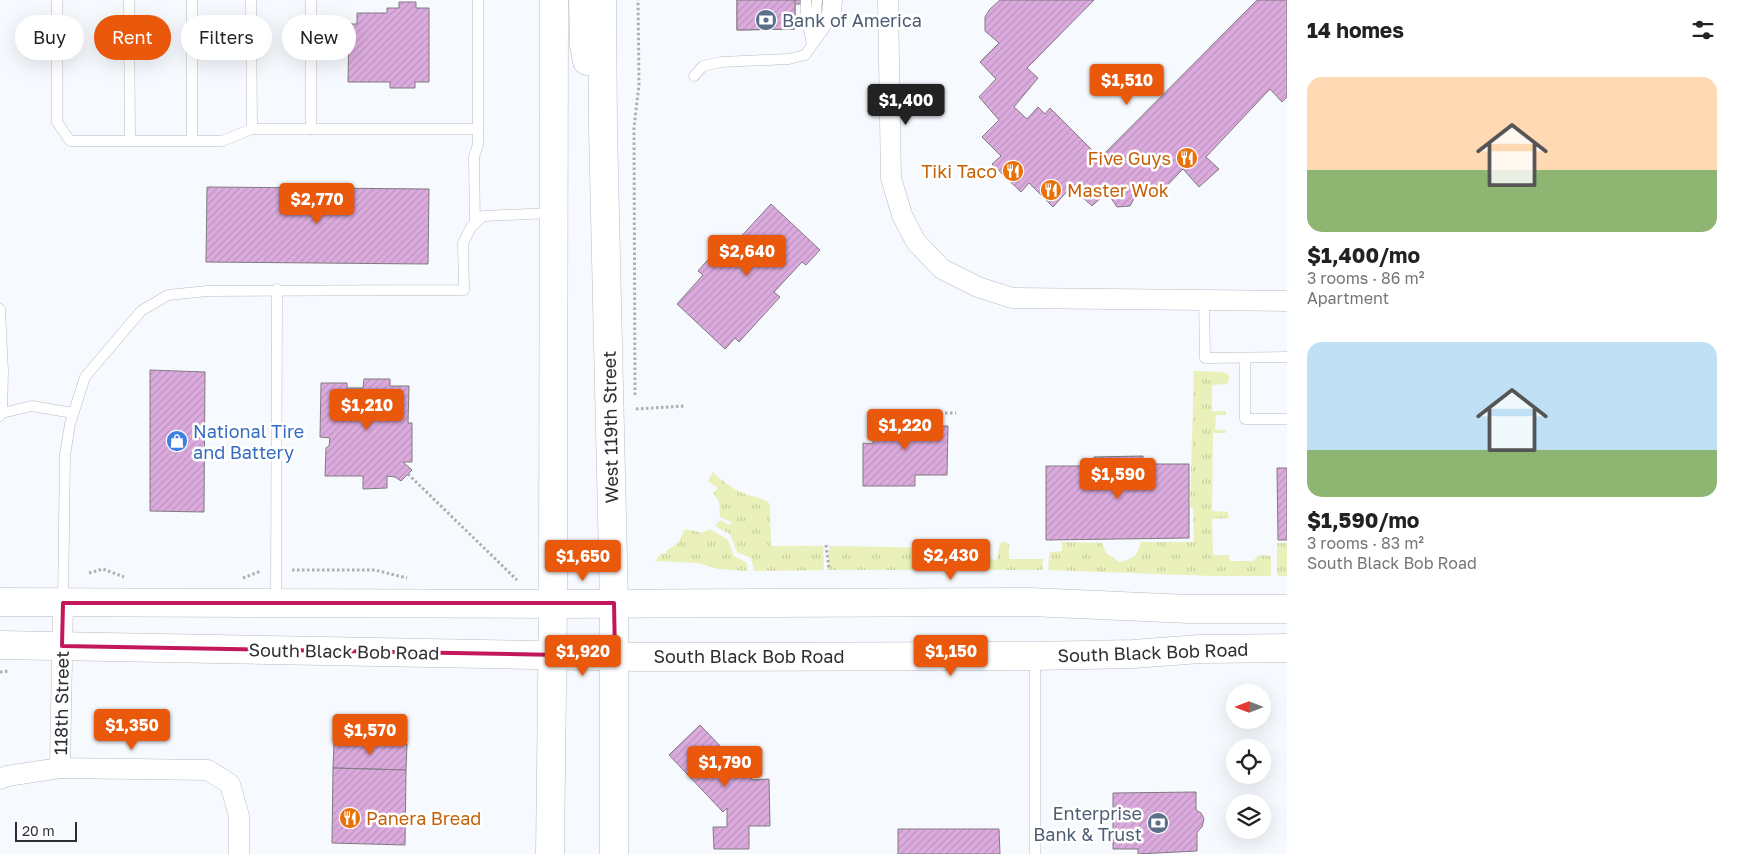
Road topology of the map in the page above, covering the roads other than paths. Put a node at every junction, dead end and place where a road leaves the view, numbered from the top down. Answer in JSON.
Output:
{"nodes":[{"id":1,"x":56,"y":0,"type":"edge"},
{"id":2,"x":128,"y":0,"type":"edge"},
{"id":3,"x":192,"y":0,"type":"edge"},
{"id":4,"x":251,"y":0,"type":"edge"},
{"id":5,"x":311,"y":0,"type":"edge"},
{"id":6,"x":478,"y":0,"type":"edge"},
{"id":7,"x":554,"y":0,"type":"edge"},
{"id":8,"x":583,"y":0,"type":"edge"},
{"id":9,"x":602,"y":0,"type":"edge"},
{"id":10,"x":806,"y":0,"type":"edge"},
{"id":11,"x":817,"y":0,"type":"edge"},
{"id":12,"x":828,"y":0,"type":"edge"},
{"id":13,"x":837,"y":0,"type":"edge"},
{"id":14,"x":888,"y":0,"type":"edge"},
{"id":15,"x":812,"y":44,"type":"junction"},
{"id":16,"x":694,"y":76,"type":"dead end"},
{"id":17,"x":603,"y":128,"type":"junction"},
{"id":18,"x":252,"y":129,"type":"junction"},
{"id":19,"x":311,"y":129,"type":"junction"},
{"id":20,"x":478,"y":129,"type":"junction"},
{"id":21,"x":130,"y":141,"type":"junction"},
{"id":22,"x":192,"y":141,"type":"junction"},
{"id":23,"x":553,"y":213,"type":"junction"},
{"id":24,"x":475,"y":224,"type":"junction"},
{"id":25,"x":277,"y":289,"type":"junction"},
{"id":26,"x":1204,"y":300,"type":"junction"},
{"id":27,"x":1287,"y":301,"type":"edge"},
{"id":28,"x":0,"y":309,"type":"edge"},
{"id":29,"x":1287,"y":357,"type":"edge"},
{"id":30,"x":1245,"y":358,"type":"junction"},
{"id":31,"x":2,"y":371,"type":"edge"},
{"id":32,"x":73,"y":413,"type":"junction"},
{"id":33,"x":1,"y":414,"type":"edge"},
{"id":34,"x":1287,"y":419,"type":"edge"},
{"id":35,"x":0,"y":602,"type":"edge"},
{"id":36,"x":63,"y":603,"type":"junction"},
{"id":37,"x":276,"y":603,"type":"junction"},
{"id":38,"x":614,"y":603,"type":"junction"},
{"id":39,"x":553,"y":604,"type":"junction"},
{"id":40,"x":1287,"y":609,"type":"edge"},
{"id":41,"x":0,"y":645,"type":"edge"},
{"id":42,"x":62,"y":646,"type":"junction"},
{"id":43,"x":1287,"y":648,"type":"edge"},
{"id":44,"x":552,"y":656,"type":"junction"},
{"id":45,"x":615,"y":656,"type":"junction"},
{"id":46,"x":1035,"y":656,"type":"junction"},
{"id":47,"x":60,"y":768,"type":"junction"},
{"id":48,"x":0,"y":779,"type":"edge"},
{"id":49,"x":238,"y":854,"type":"edge"},
{"id":50,"x":550,"y":854,"type":"edge"},
{"id":51,"x":614,"y":854,"type":"edge"},
{"id":52,"x":1035,"y":854,"type":"edge"}],
"edges":[{"from":1,"to":21,"type":"lane"},
{"from":2,"to":21,"type":"lane"},
{"from":3,"to":22,"type":"lane"},
{"from":4,"to":18,"type":"lane"},
{"from":5,"to":19,"type":"lane"},
{"from":6,"to":20,"type":"lane"},
{"from":7,"to":23,"type":"main road"},
{"from":8,"to":17,"type":"main road"},
{"from":9,"to":17,"type":"main road","name":"West 119th Street"},
{"from":10,"to":15,"type":"lane"},
{"from":11,"to":15,"type":"lane"},
{"from":12,"to":15,"type":"lane"},
{"from":13,"to":15,"type":"lane"},
{"from":14,"to":26,"type":"street"},
{"from":15,"to":16,"type":"lane"},
{"from":17,"to":38,"type":"main road","name":"West 119th Street"},
{"from":18,"to":19,"type":"lane"},
{"from":18,"to":22,"type":"lane"},
{"from":19,"to":20,"type":"lane"},
{"from":20,"to":24,"type":"lane"},
{"from":21,"to":22,"type":"lane"},
{"from":23,"to":24,"type":"lane"},
{"from":23,"to":39,"type":"main road"},
{"from":24,"to":25,"type":"lane"},
{"from":25,"to":32,"type":"lane"},
{"from":25,"to":37,"type":"lane"},
{"from":26,"to":27,"type":"street"},
{"from":26,"to":30,"type":"lane"},
{"from":28,"to":31,"type":"lane"},
{"from":29,"to":30,"type":"lane"},
{"from":30,"to":34,"type":"lane"},
{"from":31,"to":33,"type":"lane"},
{"from":32,"to":33,"type":"lane"},
{"from":32,"to":36,"type":"lane"},
{"from":35,"to":36,"type":"main road"},
{"from":36,"to":37,"type":"main road"},
{"from":36,"to":42,"type":"street","name":"118th Street"},
{"from":37,"to":39,"type":"main road"},
{"from":38,"to":39,"type":"main road"},
{"from":38,"to":40,"type":"main road"},
{"from":38,"to":45,"type":"main road","name":"West 119th Street"},
{"from":39,"to":44,"type":"main road"},
{"from":41,"to":42,"type":"main road","name":"South Black Bob Road"},
{"from":42,"to":44,"type":"main road","name":"South Black Bob Road"},
{"from":42,"to":47,"type":"street","name":"118th Street"},
{"from":43,"to":46,"type":"main road","name":"South Black Bob Road"},
{"from":44,"to":45,"type":"main road","name":"South Black Bob Road"},
{"from":44,"to":50,"type":"main road"},
{"from":45,"to":46,"type":"main road","name":"South Black Bob Road"},
{"from":45,"to":51,"type":"main road","name":"West 119th Street"},
{"from":46,"to":52,"type":"lane"},
{"from":47,"to":48,"type":"street"},
{"from":47,"to":49,"type":"street","name":"118th Street"}]}
